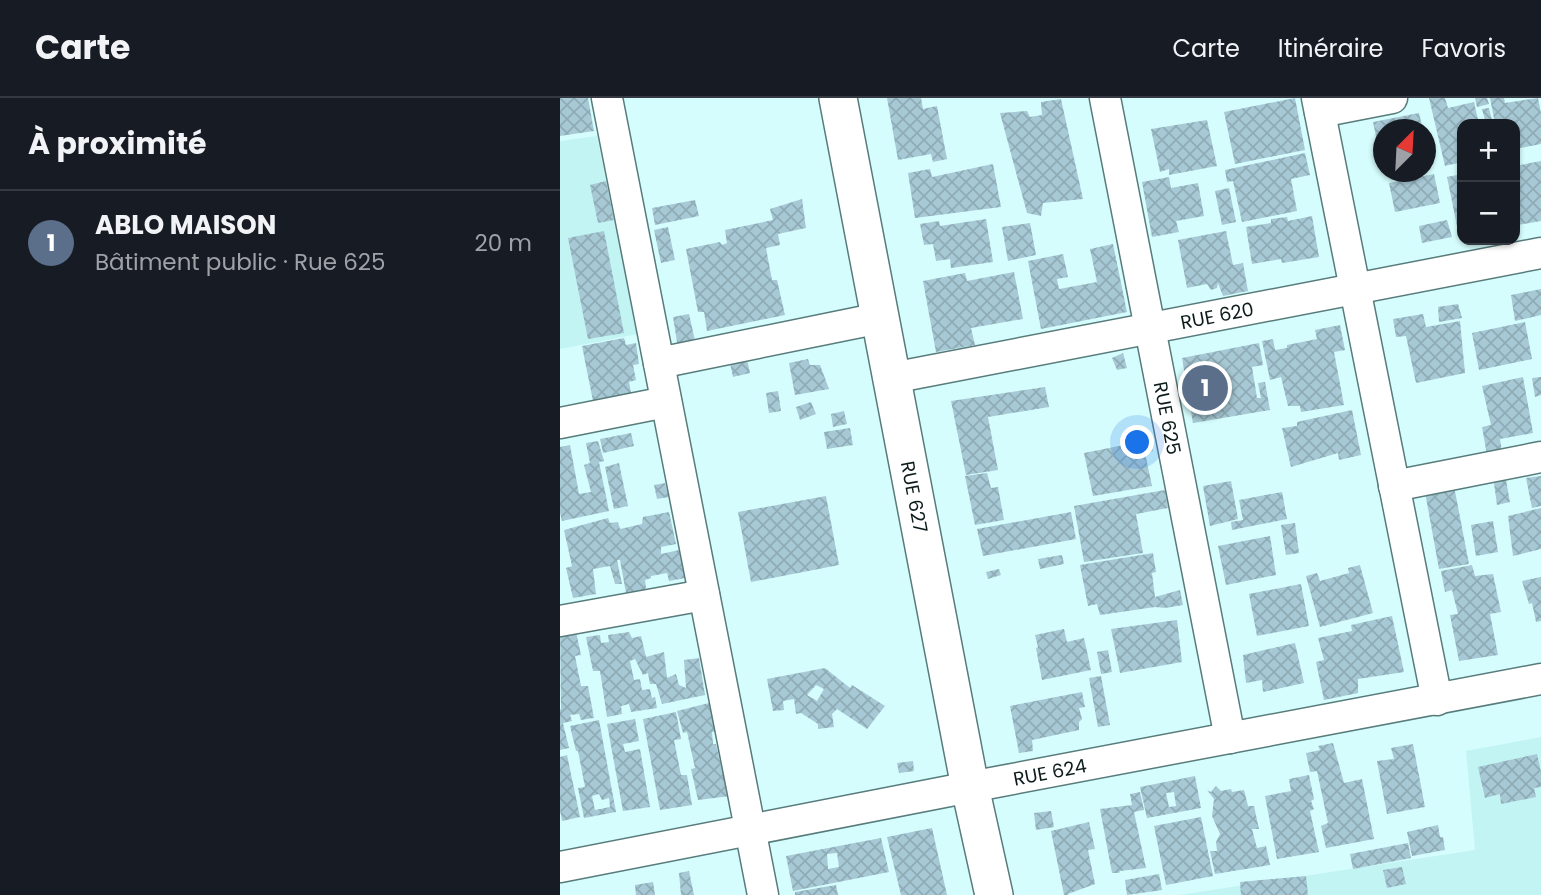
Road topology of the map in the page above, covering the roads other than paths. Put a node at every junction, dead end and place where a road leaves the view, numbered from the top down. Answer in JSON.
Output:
{"nodes":[{"id":1,"x":607,"y":98,"type":"edge"},
{"id":2,"x":838,"y":98,"type":"edge"},
{"id":3,"x":1105,"y":98,"type":"edge"},
{"id":4,"x":1392,"y":98,"type":"edge"},
{"id":5,"x":1318,"y":105,"type":"edge"},
{"id":6,"x":1541,"y":253,"type":"edge"},
{"id":7,"x":1355,"y":289,"type":"junction"},
{"id":8,"x":880,"y":318,"type":"junction"},
{"id":9,"x":1150,"y":328,"type":"junction"},
{"id":10,"x":659,"y":363,"type":"junction"},
{"id":11,"x":892,"y":378,"type":"junction"},
{"id":12,"x":666,"y":402,"type":"junction"},
{"id":13,"x":560,"y":423,"type":"edge"},
{"id":14,"x":1541,"y":457,"type":"edge"},
{"id":15,"x":1394,"y":486,"type":"junction"},
{"id":16,"x":704,"y":595,"type":"junction"},
{"id":17,"x":560,"y":621,"type":"edge"},
{"id":18,"x":1541,"y":679,"type":"edge"},
{"id":19,"x":1437,"y":700,"type":"junction"},
{"id":20,"x":1230,"y":738,"type":"junction"},
{"id":21,"x":971,"y":787,"type":"junction"},
{"id":22,"x":750,"y":829,"type":"junction"},
{"id":23,"x":560,"y":867,"type":"edge"},
{"id":24,"x":763,"y":895,"type":"edge"},
{"id":25,"x":994,"y":895,"type":"edge"}],
"edges":[{"from":1,"to":10,"type":"street"},
{"from":2,"to":8,"type":"street","name":"RUE 627"},
{"from":3,"to":9,"type":"street","name":"RUE 625"},
{"from":4,"to":5,"type":"street"},
{"from":5,"to":7,"type":"street"},
{"from":6,"to":7,"type":"street","name":"RUE 620"},
{"from":7,"to":9,"type":"street","name":"RUE 620"},
{"from":7,"to":15,"type":"street"},
{"from":8,"to":10,"type":"street"},
{"from":8,"to":11,"type":"street","name":"RUE 627"},
{"from":9,"to":11,"type":"street","name":"RUE 620"},
{"from":9,"to":20,"type":"street","name":"RUE 625"},
{"from":10,"to":12,"type":"street"},
{"from":11,"to":21,"type":"street","name":"RUE 627"},
{"from":12,"to":13,"type":"street"},
{"from":12,"to":16,"type":"street"},
{"from":14,"to":15,"type":"street"},
{"from":15,"to":19,"type":"street"},
{"from":16,"to":17,"type":"street"},
{"from":16,"to":22,"type":"street"},
{"from":18,"to":19,"type":"street","name":"RUE 624"},
{"from":19,"to":20,"type":"street","name":"RUE 624"},
{"from":20,"to":21,"type":"street","name":"RUE 624"},
{"from":21,"to":22,"type":"street","name":"RUE 624"},
{"from":21,"to":25,"type":"street","name":"RUE 627"},
{"from":22,"to":23,"type":"street","name":"RUE 624"},
{"from":22,"to":24,"type":"street"}]}
